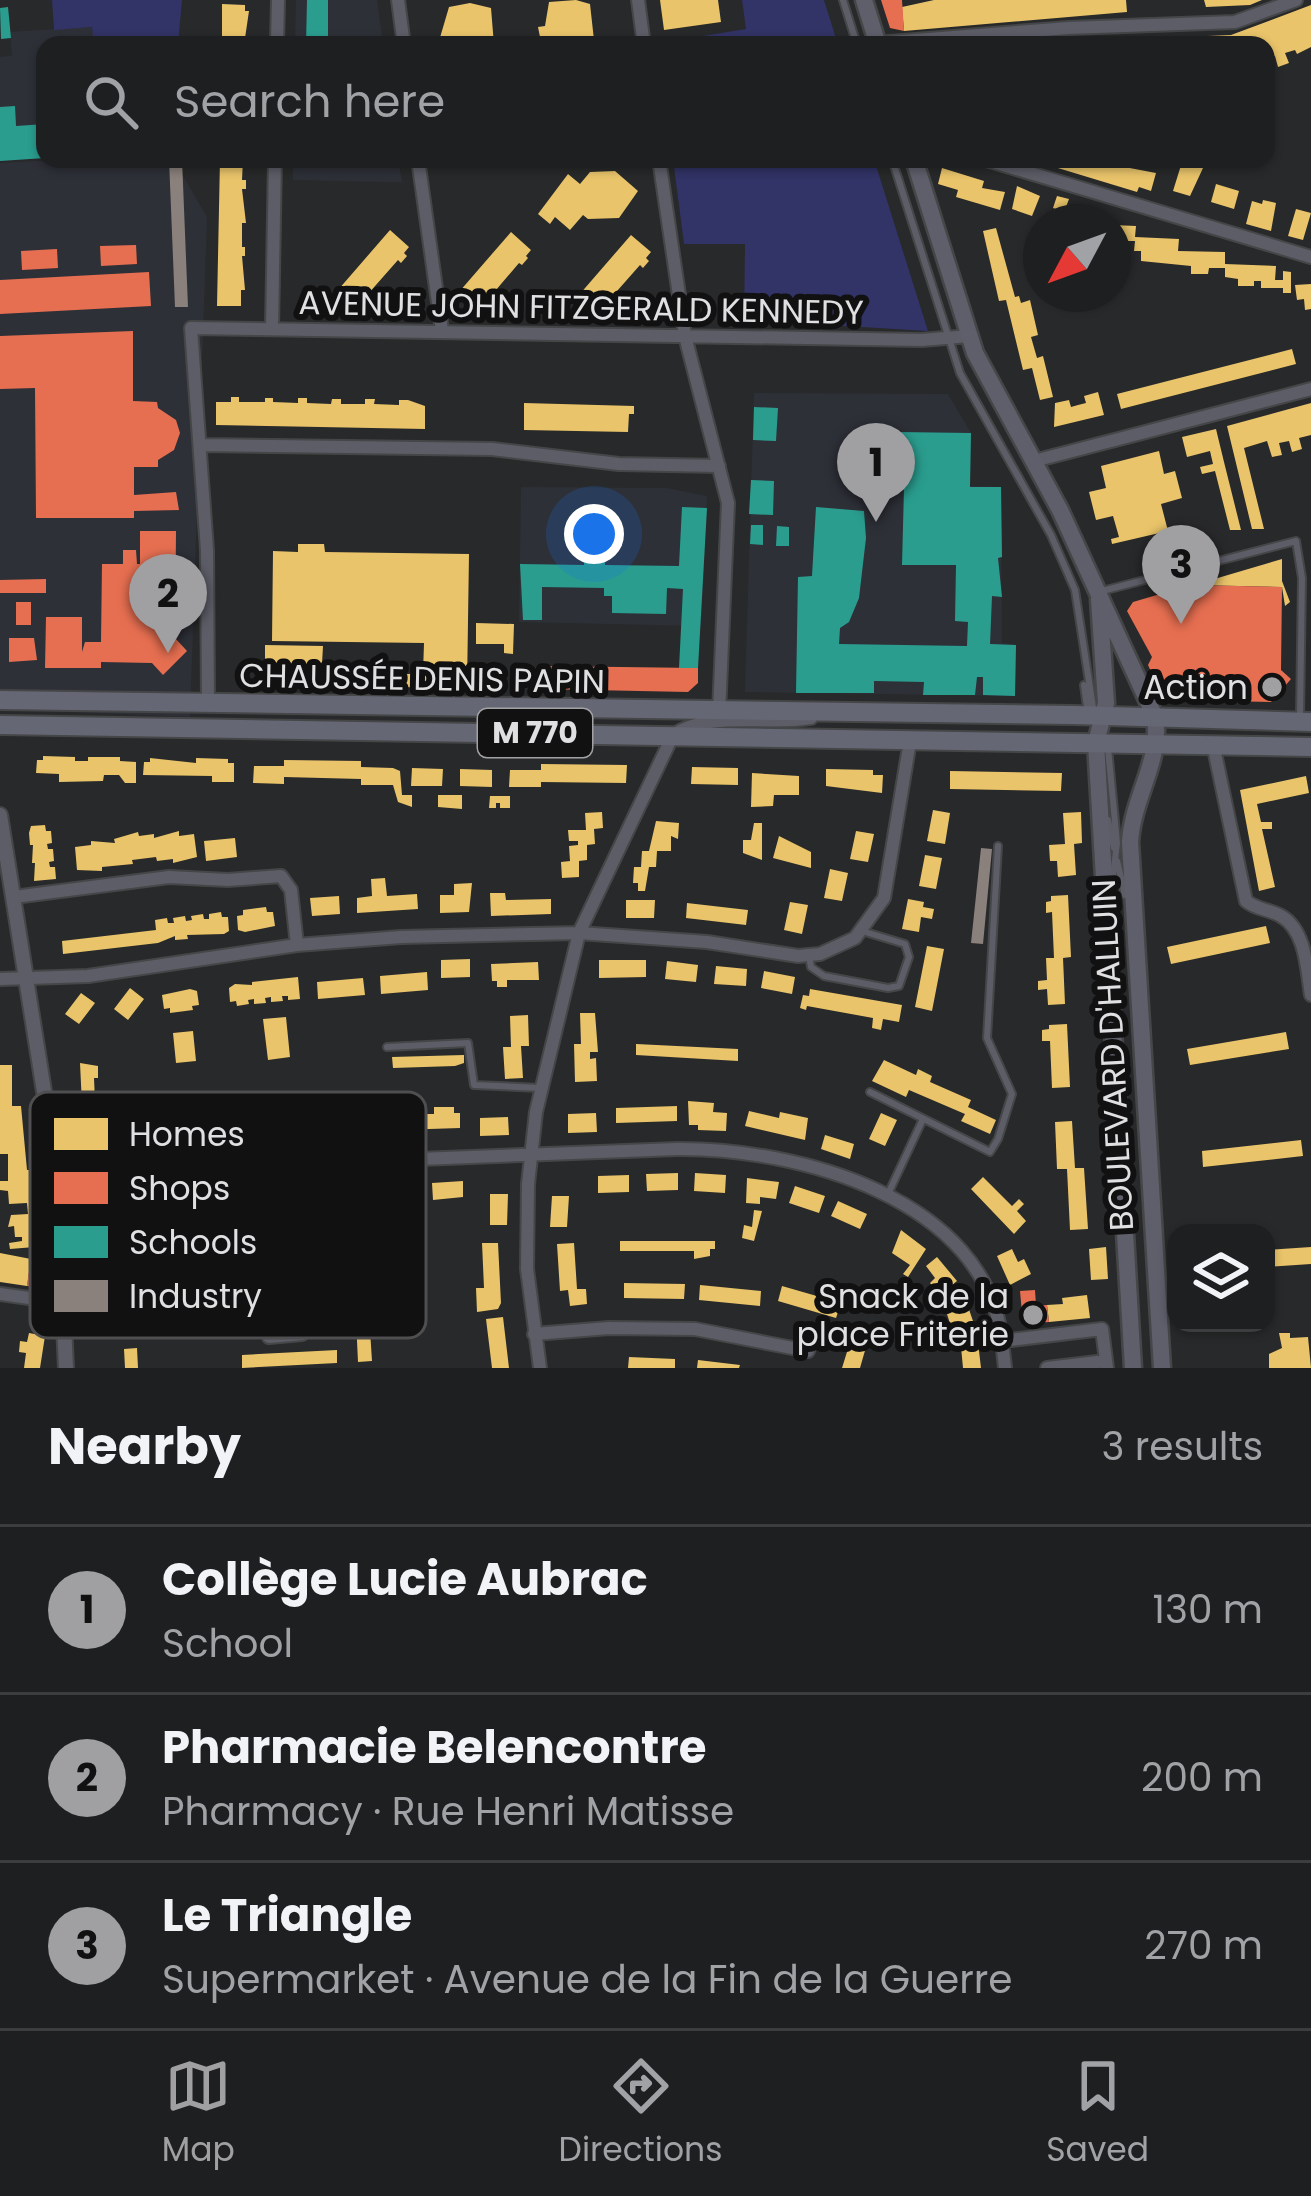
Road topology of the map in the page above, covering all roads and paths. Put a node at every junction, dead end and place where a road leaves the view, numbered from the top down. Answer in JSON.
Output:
{"nodes":[{"id":1,"x":278,"y":0,"type":"edge"},
{"id":2,"x":398,"y":0,"type":"edge"},
{"id":3,"x":638,"y":0,"type":"edge"},
{"id":4,"x":843,"y":0,"type":"edge"},
{"id":5,"x":864,"y":0,"type":"edge"},
{"id":6,"x":1296,"y":0,"type":"edge"},
{"id":7,"x":277,"y":36,"type":"edge"},
{"id":8,"x":403,"y":36,"type":"edge"},
{"id":9,"x":643,"y":36,"type":"edge"},
{"id":10,"x":854,"y":36,"type":"edge"},
{"id":11,"x":875,"y":36,"type":"edge"},
{"id":12,"x":974,"y":36,"type":"edge"},
{"id":13,"x":275,"y":168,"type":"edge"},
{"id":14,"x":419,"y":168,"type":"edge"},
{"id":15,"x":660,"y":168,"type":"edge"},
{"id":16,"x":895,"y":168,"type":"edge"},
{"id":17,"x":917,"y":168,"type":"edge"},
{"id":18,"x":1013,"y":168,"type":"edge"},
{"id":19,"x":1311,"y":257,"type":"edge"},
{"id":20,"x":272,"y":329,"type":"junction"},
{"id":21,"x":442,"y":331,"type":"junction"},
{"id":22,"x":685,"y":336,"type":"junction"},
{"id":23,"x":969,"y":336,"type":"junction"},
{"id":24,"x":948,"y":340,"type":"junction"},
{"id":25,"x":1311,"y":389,"type":"edge"},
{"id":26,"x":202,"y":445,"type":"junction"},
{"id":27,"x":1034,"y":461,"type":"junction"},
{"id":28,"x":719,"y":466,"type":"junction"},
{"id":29,"x":1098,"y":592,"type":"junction"},
{"id":30,"x":0,"y":700,"type":"edge"},
{"id":31,"x":208,"y":704,"type":"junction"},
{"id":32,"x":709,"y":713,"type":"junction"},
{"id":33,"x":829,"y":715,"type":"junction"},
{"id":34,"x":1155,"y":717,"type":"junction"},
{"id":35,"x":1305,"y":722,"type":"edge"},
{"id":36,"x":0,"y":725,"type":"edge"},
{"id":37,"x":1099,"y":730,"type":"junction"},
{"id":38,"x":549,"y":733,"type":"junction"},
{"id":39,"x":673,"y":735,"type":"junction"},
{"id":40,"x":910,"y":741,"type":"junction"},
{"id":41,"x":1158,"y":744,"type":"junction"},
{"id":42,"x":1213,"y":744,"type":"junction"},
{"id":43,"x":1311,"y":747,"type":"edge"},
{"id":44,"x":1,"y":824,"type":"edge"},
{"id":45,"x":998,"y":846,"type":"dead end"},
{"id":46,"x":1115,"y":853,"type":"junction"},
{"id":47,"x":14,"y":897,"type":"junction"},
{"id":48,"x":862,"y":932,"type":"junction"},
{"id":49,"x":579,"y":933,"type":"junction"},
{"id":50,"x":297,"y":945,"type":"junction"},
{"id":51,"x":809,"y":956,"type":"junction"},
{"id":52,"x":0,"y":979,"type":"edge"},
{"id":53,"x":28,"y":980,"type":"junction"},
{"id":54,"x":1311,"y":995,"type":"edge"},
{"id":55,"x":387,"y":1047,"type":"dead end"},
{"id":56,"x":541,"y":1088,"type":"junction"},
{"id":57,"x":870,"y":1091,"type":"dead end"},
{"id":58,"x":45,"y":1092,"type":"edge"},
{"id":59,"x":923,"y":1118,"type":"junction"},
{"id":60,"x":530,"y":1155,"type":"junction"},
{"id":61,"x":426,"y":1159,"type":"edge"},
{"id":62,"x":887,"y":1197,"type":"junction"},
{"id":63,"x":0,"y":1294,"type":"edge"},
{"id":64,"x":30,"y":1298,"type":"edge"},
{"id":65,"x":534,"y":1334,"type":"junction"},
{"id":66,"x":65,"y":1338,"type":"edge"},
{"id":67,"x":1001,"y":1341,"type":"junction"},
{"id":68,"x":808,"y":1352,"type":"dead end"},
{"id":69,"x":1106,"y":1365,"type":"edge"},
{"id":70,"x":66,"y":1368,"type":"edge"},
{"id":71,"x":540,"y":1368,"type":"edge"},
{"id":72,"x":1005,"y":1368,"type":"edge"},
{"id":73,"x":1047,"y":1368,"type":"edge"},
{"id":74,"x":1137,"y":1368,"type":"edge"},
{"id":75,"x":1158,"y":1368,"type":"edge"}],
"edges":[{"from":1,"to":7,"type":"street"},
{"from":2,"to":8,"type":"street"},
{"from":3,"to":9,"type":"street"},
{"from":4,"to":10,"type":"lane"},
{"from":5,"to":11,"type":"main road"},
{"from":6,"to":12,"type":"street"},
{"from":13,"to":20,"type":"street"},
{"from":14,"to":21,"type":"street"},
{"from":15,"to":22,"type":"street"},
{"from":16,"to":24,"type":"lane"},
{"from":17,"to":23,"type":"main road"},
{"from":18,"to":19,"type":"street"},
{"from":20,"to":21,"type":"street","name":"AVENUE JOHN FITZGERALD KENNEDY"},
{"from":20,"to":26,"type":"street","name":"AVENUE JOHN FITZGERALD KENNEDY"},
{"from":21,"to":22,"type":"street","name":"AVENUE JOHN FITZGERALD KENNEDY"},
{"from":22,"to":24,"type":"street","name":"AVENUE JOHN FITZGERALD KENNEDY"},
{"from":22,"to":28,"type":"street"},
{"from":23,"to":24,"type":"street","name":"AVENUE JOHN FITZGERALD KENNEDY"},
{"from":23,"to":27,"type":"main road"},
{"from":24,"to":37,"type":"lane"},
{"from":25,"to":27,"type":"street"},
{"from":26,"to":28,"type":"street"},
{"from":26,"to":31,"type":"street"},
{"from":27,"to":29,"type":"main road"},
{"from":28,"to":32,"type":"street"},
{"from":29,"to":34,"type":"main road"},
{"from":29,"to":35,"type":"lane"},
{"from":29,"to":37,"type":"main road","name":"BOULEVARD D'HALLUIN"},
{"from":30,"to":31,"type":"main road","name":"CHAUSSÉE DENIS PAPIN","number":"M 770"},
{"from":31,"to":32,"type":"main road","name":"CHAUSSÉE DENIS PAPIN","number":"M 770"},
{"from":32,"to":33,"type":"main road","name":"CHAUSSÉE DENIS PAPIN","number":"M 770"},
{"from":32,"to":38,"type":"street","name":"CHAUSSÉE DENIS PAPIN"},
{"from":33,"to":37,"type":"main road","name":"CHAUSSÉE DENIS PAPIN","number":"M 770"},
{"from":33,"to":39,"type":"street","name":"CHAUSSÉE DENIS PAPIN"},
{"from":34,"to":35,"type":"main road","name":"CHAUSSÉE DENIS PAPIN","number":"M 770"},
{"from":34,"to":37,"type":"main road","name":"CHAUSSÉE DENIS PAPIN","number":"M 770"},
{"from":34,"to":41,"type":"main road"},
{"from":36,"to":38,"type":"main road","name":"CHAUSSÉE DENIS PAPIN","number":"M 770"},
{"from":37,"to":40,"type":"main road","name":"CHAUSSÉE DENIS PAPIN","number":"M 770"},
{"from":37,"to":41,"type":"main road","name":"CHAUSSÉE DENIS PAPIN","number":"M 770"},
{"from":37,"to":46,"type":"lane"},
{"from":37,"to":74,"type":"main road","name":"BOULEVARD D'HALLUIN"},
{"from":38,"to":39,"type":"main road","name":"CHAUSSÉE DENIS PAPIN","number":"M 770"},
{"from":39,"to":40,"type":"main road","name":"CHAUSSÉE DENIS PAPIN","number":"M 770"},
{"from":39,"to":49,"type":"street"},
{"from":40,"to":48,"type":"street"},
{"from":41,"to":42,"type":"main road","name":"CHAUSSÉE DENIS PAPIN","number":"M 770"},
{"from":41,"to":75,"type":"main road","name":"BOULEVARD D'HALLUIN"},
{"from":42,"to":43,"type":"main road","name":"CHAUSSÉE DENIS PAPIN","number":"M 770"},
{"from":42,"to":54,"type":"street"},
{"from":44,"to":47,"type":"street"},
{"from":45,"to":59,"type":"lane"},
{"from":46,"to":74,"type":"lane"},
{"from":46,"to":75,"type":"lane"},
{"from":47,"to":50,"type":"street"},
{"from":47,"to":53,"type":"street"},
{"from":48,"to":51,"type":"street"},
{"from":48,"to":51,"type":"lane"},
{"from":49,"to":50,"type":"street"},
{"from":49,"to":51,"type":"street"},
{"from":49,"to":56,"type":"street"},
{"from":50,"to":53,"type":"street"},
{"from":52,"to":53,"type":"street"},
{"from":53,"to":58,"type":"street"},
{"from":55,"to":56,"type":"lane"},
{"from":56,"to":60,"type":"street"},
{"from":57,"to":59,"type":"lane"},
{"from":59,"to":62,"type":"lane"},
{"from":60,"to":61,"type":"street"},
{"from":60,"to":62,"type":"street"},
{"from":60,"to":65,"type":"street"},
{"from":62,"to":67,"type":"street"},
{"from":63,"to":64,"type":"street"},
{"from":65,"to":68,"type":"street"},
{"from":65,"to":71,"type":"street"},
{"from":66,"to":70,"type":"street"},
{"from":67,"to":69,"type":"street"},
{"from":67,"to":72,"type":"street"},
{"from":69,"to":73,"type":"street"}]}
